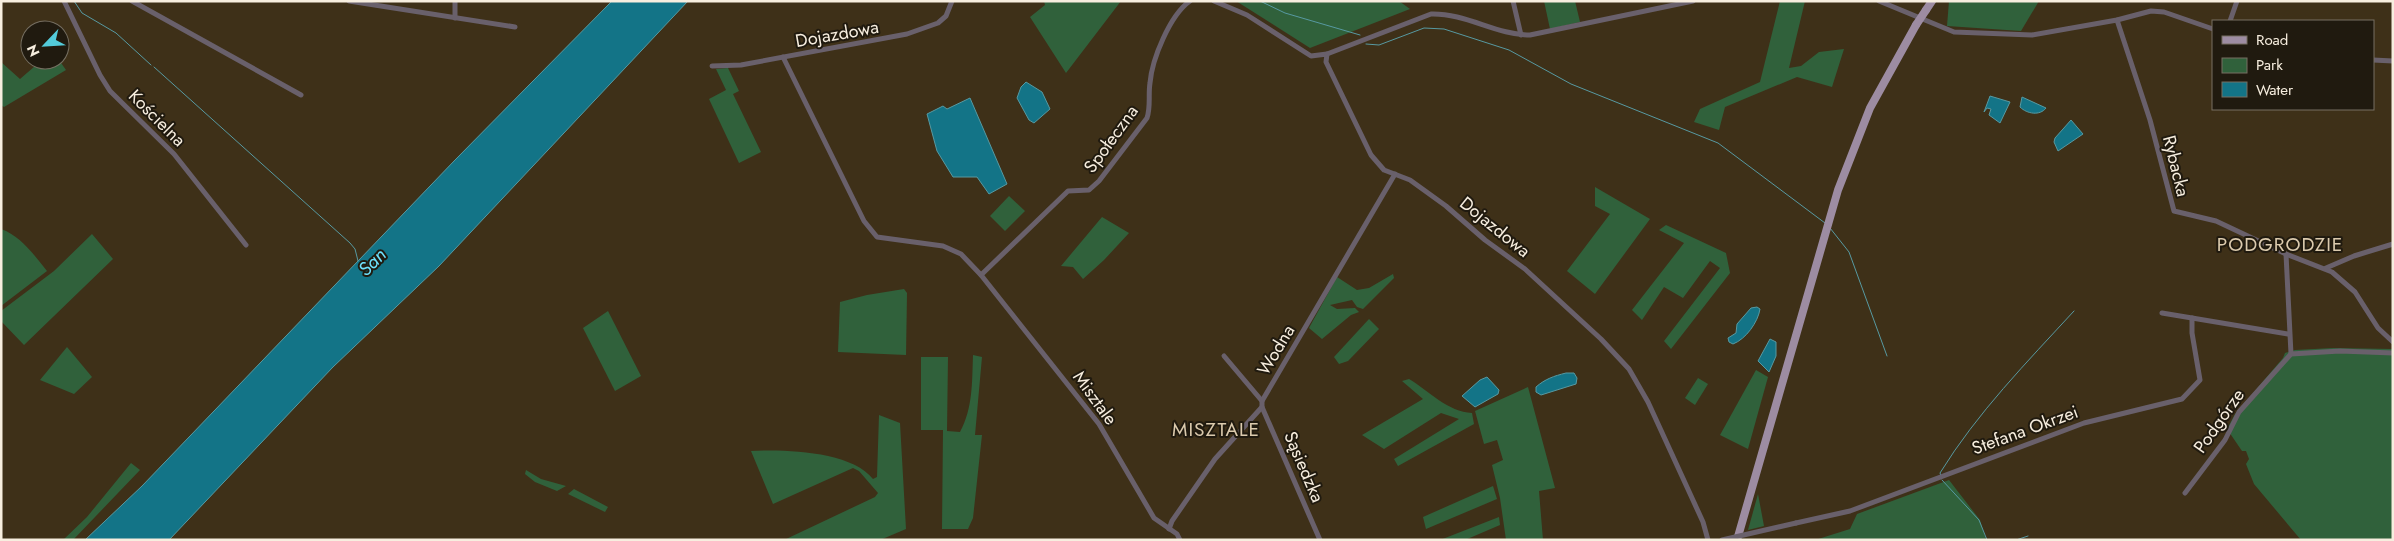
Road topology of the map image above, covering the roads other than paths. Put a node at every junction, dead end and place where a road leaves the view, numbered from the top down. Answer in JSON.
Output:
{"nodes":[{"id":1,"x":64,"y":1,"type":"edge"},
{"id":2,"x":132,"y":1,"type":"edge"},
{"id":3,"x":349,"y":1,"type":"edge"},
{"id":4,"x":455,"y":1,"type":"edge"},
{"id":5,"x":952,"y":1,"type":"edge"},
{"id":6,"x":1190,"y":1,"type":"edge"},
{"id":7,"x":1214,"y":1,"type":"edge"},
{"id":8,"x":1513,"y":1,"type":"edge"},
{"id":9,"x":1693,"y":1,"type":"edge"},
{"id":10,"x":1932,"y":1,"type":"edge"},
{"id":11,"x":2237,"y":1,"type":"edge"},
{"id":12,"x":1881,"y":2,"type":"edge"},
{"id":13,"x":454,"y":18,"type":"junction"},
{"id":14,"x":2117,"y":20,"type":"junction"},
{"id":15,"x":2230,"y":20,"type":"edge"},
{"id":16,"x":515,"y":27,"type":"dead end"},
{"id":17,"x":2212,"y":29,"type":"edge"},
{"id":18,"x":1521,"y":35,"type":"junction"},
{"id":19,"x":1326,"y":54,"type":"junction"},
{"id":20,"x":1311,"y":56,"type":"junction"},
{"id":21,"x":783,"y":57,"type":"junction"},
{"id":22,"x":2374,"y":60,"type":"edge"},
{"id":23,"x":2393,"y":61,"type":"edge"},
{"id":24,"x":1326,"y":62,"type":"junction"},
{"id":25,"x":712,"y":66,"type":"dead end"},
{"id":26,"x":301,"y":95,"type":"dead end"},
{"id":27,"x":1395,"y":174,"type":"junction"},
{"id":28,"x":2393,"y":244,"type":"edge"},
{"id":29,"x":246,"y":245,"type":"dead end"},
{"id":30,"x":2286,"y":254,"type":"junction"},
{"id":31,"x":2326,"y":268,"type":"junction"},
{"id":32,"x":981,"y":275,"type":"junction"},
{"id":33,"x":2162,"y":313,"type":"dead end"},
{"id":34,"x":2192,"y":318,"type":"junction"},
{"id":35,"x":2288,"y":334,"type":"junction"},
{"id":36,"x":2393,"y":342,"type":"edge"},
{"id":37,"x":2393,"y":353,"type":"edge"},
{"id":38,"x":2291,"y":354,"type":"junction"},
{"id":39,"x":1224,"y":356,"type":"dead end"},
{"id":40,"x":1262,"y":404,"type":"junction"},
{"id":41,"x":2184,"y":493,"type":"dead end"},
{"id":42,"x":1169,"y":529,"type":"junction"},
{"id":43,"x":1180,"y":540,"type":"edge"},
{"id":44,"x":1320,"y":540,"type":"edge"},
{"id":45,"x":1708,"y":540,"type":"edge"},
{"id":46,"x":1722,"y":540,"type":"edge"},
{"id":47,"x":1737,"y":540,"type":"edge"}],
"edges":[{"from":1,"to":29,"type":"street","name":"Kościelna"},
{"from":2,"to":26,"type":"street"},
{"from":3,"to":13,"type":"street"},
{"from":4,"to":13,"type":"street"},
{"from":5,"to":21,"type":"street","name":"Dojazdowa"},
{"from":6,"to":32,"type":"street","name":"Społeczna"},
{"from":7,"to":20,"type":"street"},
{"from":8,"to":18,"type":"street"},
{"from":9,"to":18,"type":"street"},
{"from":10,"to":47,"type":"main road","bridge":true},
{"from":11,"to":15,"type":"street"},
{"from":12,"to":14,"type":"street"},
{"from":13,"to":16,"type":"street"},
{"from":14,"to":17,"type":"street"},
{"from":14,"to":30,"type":"street","name":"Rybacka"},
{"from":18,"to":19,"type":"street"},
{"from":19,"to":20,"type":"street"},
{"from":19,"to":24,"type":"street","name":"Dojazdowa"},
{"from":20,"to":24,"type":"street"},
{"from":21,"to":25,"type":"street","name":"Dojazdowa"},
{"from":21,"to":32,"type":"street","name":"Misztale"},
{"from":22,"to":23,"type":"street"},
{"from":24,"to":27,"type":"street","name":"Dojazdowa"},
{"from":27,"to":40,"type":"street","name":"Wodna"},
{"from":27,"to":45,"type":"street","name":"Dojazdowa"},
{"from":28,"to":31,"type":"street"},
{"from":30,"to":31,"type":"street","name":"Rybacka"},
{"from":30,"to":35,"type":"street"},
{"from":31,"to":36,"type":"street","name":"Rybacka"},
{"from":32,"to":42,"type":"street","name":"Misztale"},
{"from":33,"to":34,"type":"street"},
{"from":34,"to":35,"type":"street"},
{"from":34,"to":46,"type":"street","name":"Stefana Okrzei","bridge":true},
{"from":35,"to":38,"type":"street"},
{"from":37,"to":38,"type":"street"},
{"from":38,"to":41,"type":"street","name":"Podgórze"},
{"from":39,"to":40,"type":"street","name":"Sąsiedzka"},
{"from":40,"to":42,"type":"street","name":"Wodna"},
{"from":40,"to":44,"type":"street","name":"Sąsiedzka"},
{"from":42,"to":43,"type":"street","name":"Misztale"}]}
